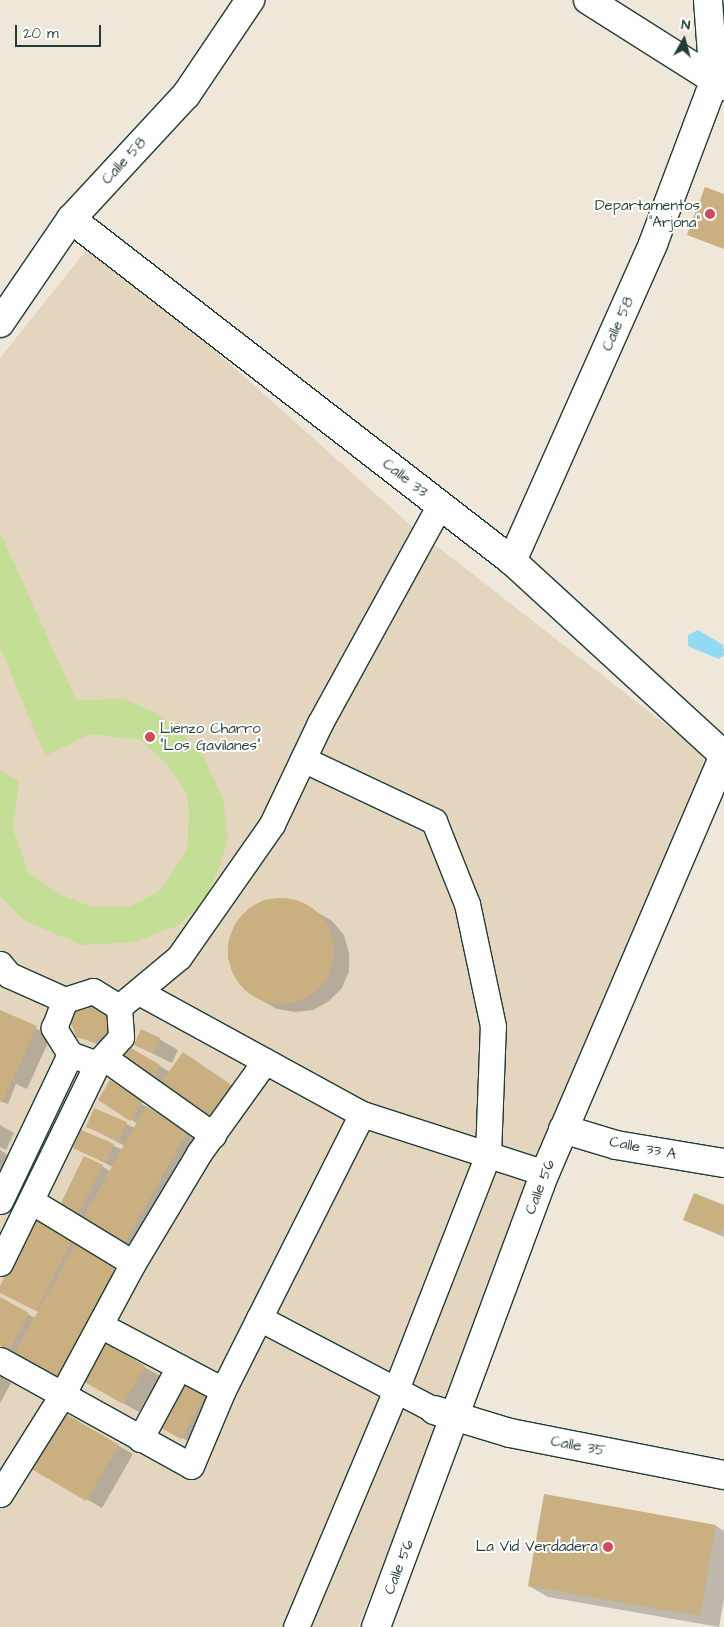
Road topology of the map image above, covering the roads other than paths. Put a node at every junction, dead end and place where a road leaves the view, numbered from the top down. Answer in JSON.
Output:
{"nodes":[{"id":1,"x":250,"y":0,"type":"edge"},
{"id":2,"x":588,"y":0,"type":"edge"},
{"id":3,"x":708,"y":0,"type":"edge"},
{"id":4,"x":719,"y":84,"type":"edge"},
{"id":5,"x":71,"y":219,"type":"junction"},
{"id":6,"x":0,"y":323,"type":"edge"},
{"id":7,"x":440,"y":505,"type":"junction"},
{"id":8,"x":512,"y":562,"type":"junction"},
{"id":9,"x":724,"y":755,"type":"edge"},
{"id":10,"x":303,"y":759,"type":"junction"},
{"id":11,"x":0,"y":964,"type":"edge"},
{"id":12,"x":139,"y":992,"type":"junction"},
{"id":13,"x":65,"y":1000,"type":"junction"},
{"id":14,"x":118,"y":1007,"type":"junction"},
{"id":15,"x":70,"y":1054,"type":"junction"},
{"id":16,"x":100,"y":1060,"type":"junction"},
{"id":17,"x":265,"y":1061,"type":"junction"},
{"id":18,"x":362,"y":1114,"type":"junction"},
{"id":19,"x":563,"y":1129,"type":"junction"},
{"id":20,"x":213,"y":1135,"type":"junction"},
{"id":21,"x":488,"y":1154,"type":"junction"},
{"id":22,"x":724,"y":1163,"type":"edge"},
{"id":23,"x":545,"y":1174,"type":"junction"},
{"id":24,"x":0,"y":1201,"type":"edge"},
{"id":25,"x":30,"y":1201,"type":"junction"},
{"id":26,"x":0,"y":1263,"type":"edge"},
{"id":27,"x":133,"y":1263,"type":"junction"},
{"id":28,"x":260,"y":1318,"type":"junction"},
{"id":29,"x":100,"y":1325,"type":"junction"},
{"id":30,"x":0,"y":1360,"type":"edge"},
{"id":31,"x":179,"y":1366,"type":"junction"},
{"id":32,"x":223,"y":1390,"type":"junction"},
{"id":33,"x":395,"y":1390,"type":"junction"},
{"id":34,"x":62,"y":1395,"type":"junction"},
{"id":35,"x":444,"y":1414,"type":"junction"},
{"id":36,"x":140,"y":1439,"type":"junction"},
{"id":37,"x":724,"y":1475,"type":"edge"},
{"id":38,"x":0,"y":1494,"type":"edge"},
{"id":39,"x":296,"y":1627,"type":"edge"},
{"id":40,"x":376,"y":1627,"type":"edge"}],
"edges":[{"from":1,"to":5,"type":"street","name":"Calle 58"},
{"from":2,"to":4,"type":"street"},
{"from":3,"to":4,"type":"street"},
{"from":4,"to":8,"type":"street","name":"Calle 58"},
{"from":5,"to":6,"type":"street","name":"Calle 58"},
{"from":5,"to":7,"type":"street","name":"Calle 33"},
{"from":7,"to":8,"type":"street","name":"Calle 33"},
{"from":7,"to":10,"type":"street"},
{"from":8,"to":9,"type":"street","name":"Calle 33"},
{"from":9,"to":19,"type":"street","name":"Calle 56"},
{"from":10,"to":12,"type":"street"},
{"from":10,"to":21,"type":"street"},
{"from":11,"to":13,"type":"street"},
{"from":12,"to":14,"type":"street"},
{"from":12,"to":17,"type":"street"},
{"from":13,"to":14,"type":"street"},
{"from":13,"to":15,"type":"street"},
{"from":14,"to":16,"type":"street"},
{"from":15,"to":16,"type":"street"},
{"from":15,"to":24,"type":"street"},
{"from":16,"to":20,"type":"street"},
{"from":16,"to":25,"type":"street"},
{"from":17,"to":18,"type":"street"},
{"from":17,"to":20,"type":"street"},
{"from":18,"to":21,"type":"street"},
{"from":18,"to":28,"type":"street"},
{"from":19,"to":22,"type":"street","name":"Calle 33 A"},
{"from":19,"to":23,"type":"street","name":"Calle 56"},
{"from":20,"to":27,"type":"street"},
{"from":21,"to":23,"type":"street"},
{"from":21,"to":33,"type":"street"},
{"from":23,"to":35,"type":"street","name":"Calle 56"},
{"from":25,"to":26,"type":"street"},
{"from":25,"to":27,"type":"street"},
{"from":27,"to":29,"type":"street"},
{"from":28,"to":32,"type":"street"},
{"from":28,"to":33,"type":"street"},
{"from":29,"to":31,"type":"street"},
{"from":29,"to":34,"type":"street"},
{"from":30,"to":34,"type":"street"},
{"from":31,"to":32,"type":"street"},
{"from":31,"to":36,"type":"street"},
{"from":32,"to":36,"type":"street"},
{"from":33,"to":35,"type":"street"},
{"from":33,"to":39,"type":"street"},
{"from":34,"to":36,"type":"street"},
{"from":34,"to":38,"type":"street"},
{"from":35,"to":37,"type":"street","name":"Calle 35"},
{"from":35,"to":40,"type":"street","name":"Calle 56"}]}
